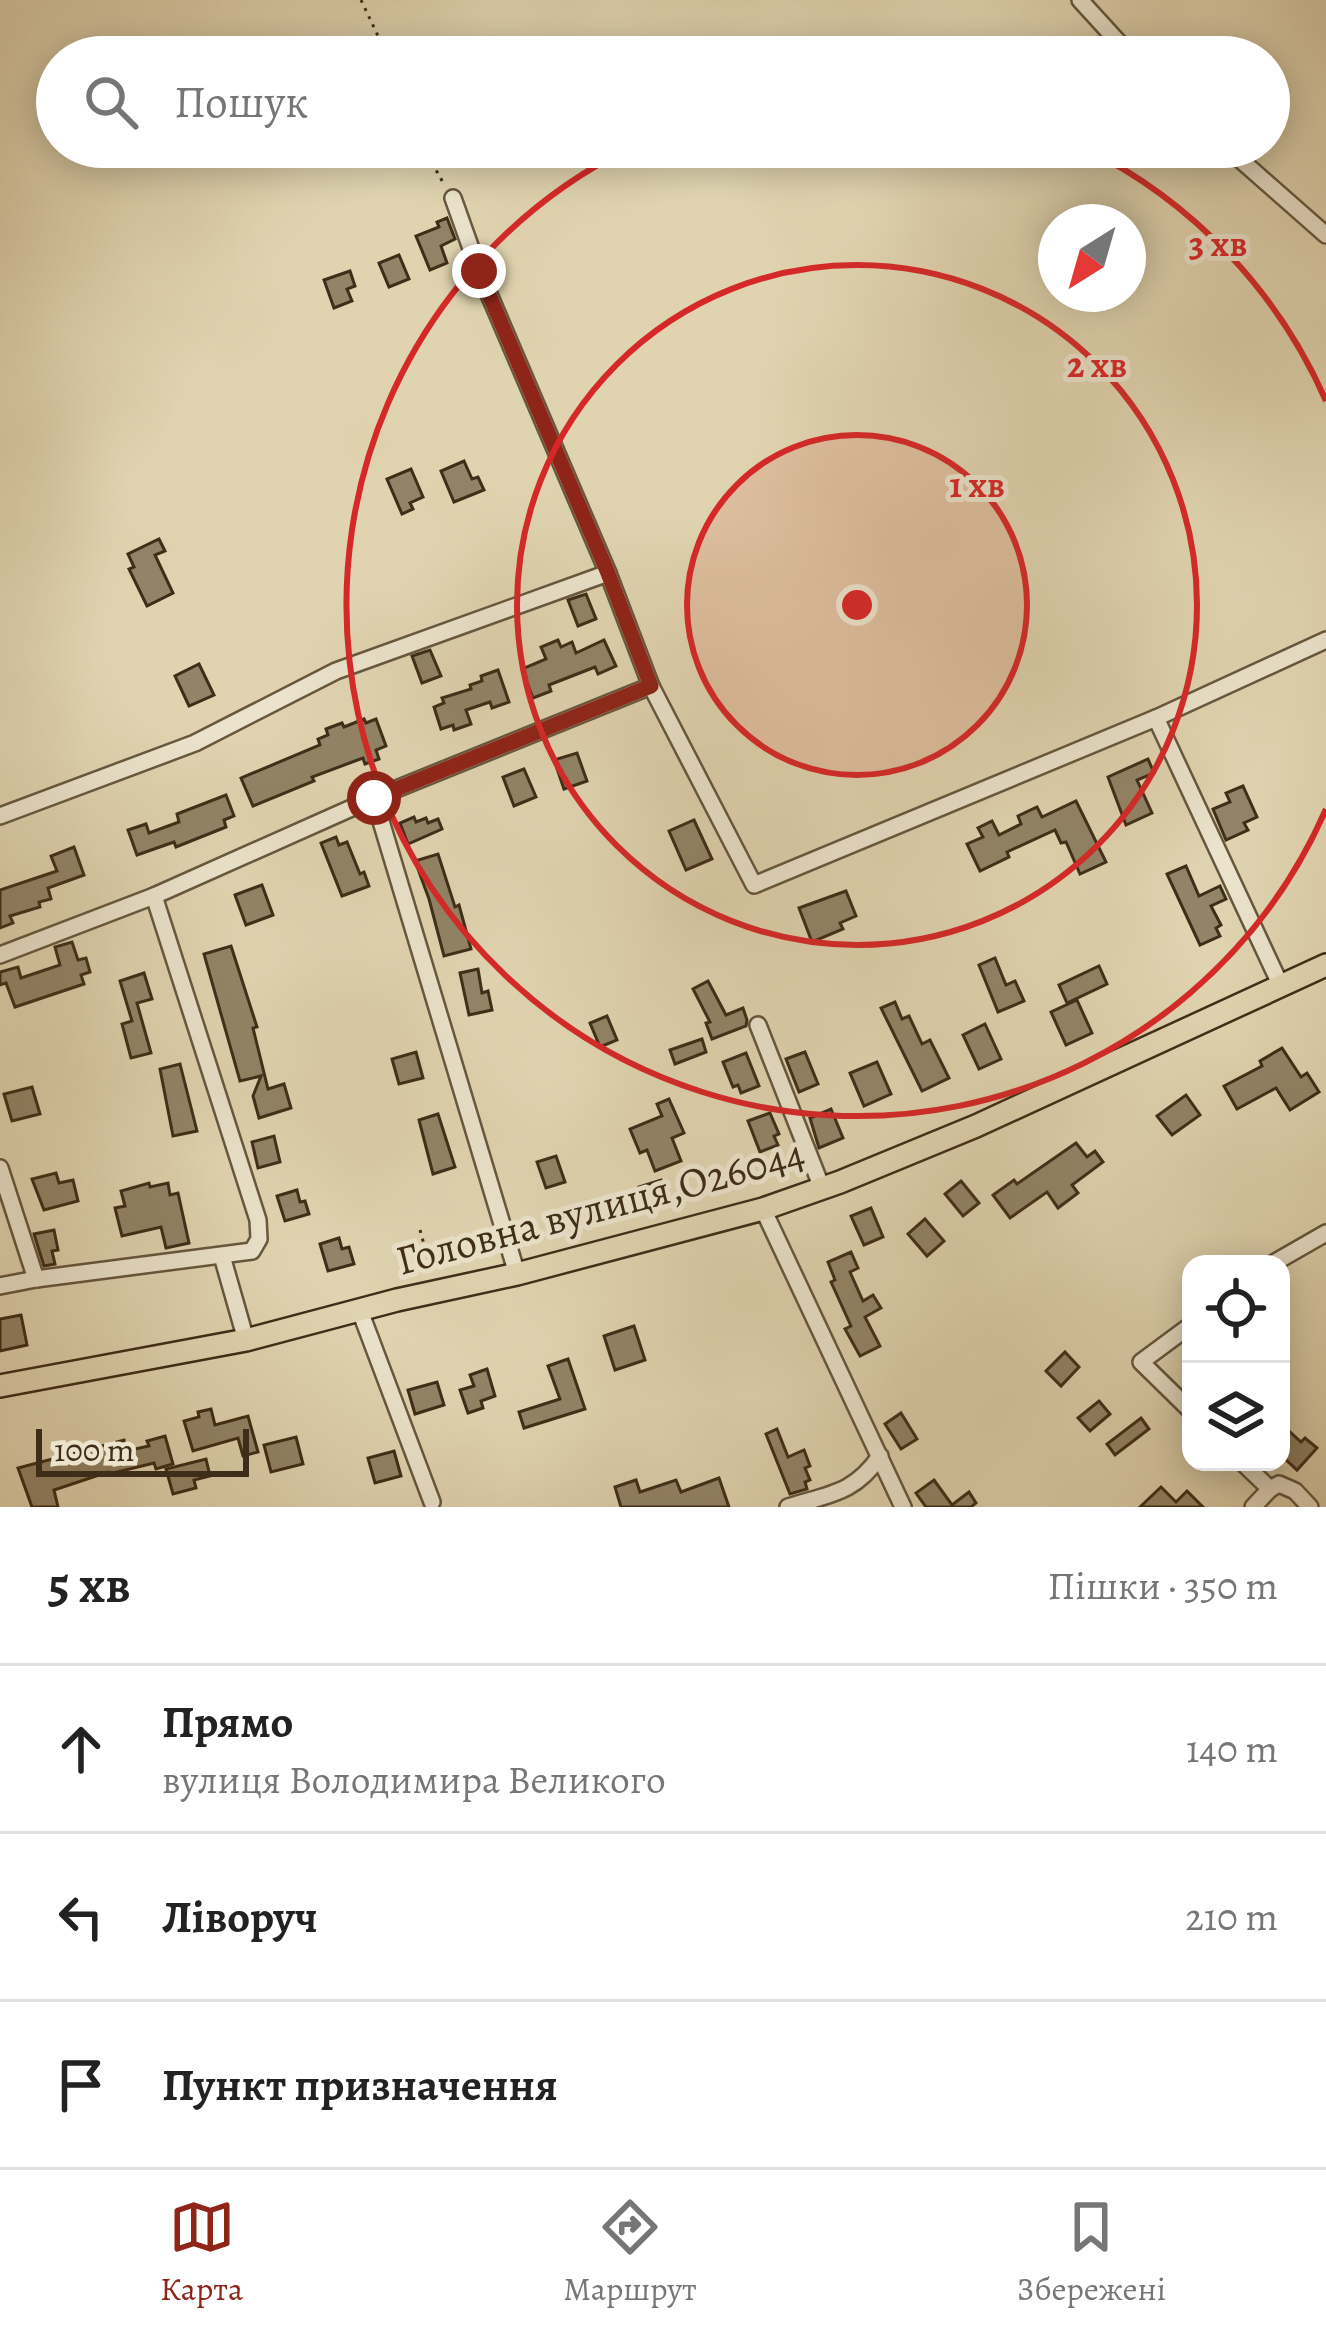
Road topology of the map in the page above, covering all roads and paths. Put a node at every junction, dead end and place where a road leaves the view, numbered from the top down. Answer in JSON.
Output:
{"nodes":[{"id":1,"x":361,"y":0,"type":"edge"},
{"id":2,"x":1080,"y":0,"type":"edge"},
{"id":3,"x":378,"y":36,"type":"edge"},
{"id":4,"x":1113,"y":36,"type":"edge"},
{"id":5,"x":1250,"y":168,"type":"edge"},
{"id":6,"x":453,"y":198,"type":"dead end"},
{"id":7,"x":1326,"y":236,"type":"edge"},
{"id":8,"x":608,"y":573,"type":"junction"},
{"id":9,"x":1326,"y":640,"type":"edge"},
{"id":10,"x":651,"y":686,"type":"junction"},
{"id":11,"x":1156,"y":718,"type":"junction"},
{"id":12,"x":374,"y":798,"type":"junction"},
{"id":13,"x":0,"y":816,"type":"edge"},
{"id":14,"x":154,"y":896,"type":"junction"},
{"id":15,"x":0,"y":955,"type":"edge"},
{"id":16,"x":1326,"y":965,"type":"edge"},
{"id":17,"x":1281,"y":986,"type":"junction"},
{"id":18,"x":758,"y":1025,"type":"dead end"},
{"id":19,"x":0,"y":1168,"type":"edge"},
{"id":20,"x":822,"y":1188,"type":"junction"},
{"id":21,"x":764,"y":1209,"type":"junction"},
{"id":22,"x":420,"y":1230,"type":"dead end"},
{"id":23,"x":1326,"y":1233,"type":"edge"},
{"id":24,"x":1288,"y":1255,"type":"edge"},
{"id":25,"x":222,"y":1256,"type":"junction"},
{"id":26,"x":517,"y":1274,"type":"junction"},
{"id":27,"x":36,"y":1279,"type":"junction"},
{"id":28,"x":0,"y":1286,"type":"edge"},
{"id":29,"x":437,"y":1292,"type":"junction"},
{"id":30,"x":360,"y":1311,"type":"junction"},
{"id":31,"x":1182,"y":1332,"type":"edge"},
{"id":32,"x":246,"y":1340,"type":"junction"},
{"id":33,"x":0,"y":1386,"type":"edge"},
{"id":34,"x":1182,"y":1402,"type":"edge"},
{"id":35,"x":880,"y":1456,"type":"junction"},
{"id":36,"x":1251,"y":1471,"type":"edge"},
{"id":37,"x":1270,"y":1490,"type":"junction"},
{"id":38,"x":432,"y":1502,"type":"dead end"},
{"id":39,"x":788,"y":1507,"type":"edge"},
{"id":40,"x":903,"y":1507,"type":"edge"},
{"id":41,"x":1252,"y":1507,"type":"edge"},
{"id":42,"x":1310,"y":1507,"type":"edge"}],
"edges":[{"from":1,"to":3,"type":"path"},
{"from":2,"to":4,"type":"street"},
{"from":5,"to":7,"type":"street"},
{"from":6,"to":8,"type":"street"},
{"from":8,"to":10,"type":"street"},
{"from":8,"to":13,"type":"street"},
{"from":9,"to":11,"type":"street"},
{"from":10,"to":11,"type":"street"},
{"from":10,"to":12,"type":"street"},
{"from":11,"to":17,"type":"street"},
{"from":12,"to":14,"type":"street"},
{"from":12,"to":26,"type":"street"},
{"from":14,"to":15,"type":"street"},
{"from":14,"to":25,"type":"street"},
{"from":16,"to":17,"type":"main road","name":"Головна вулиця,О26044"},
{"from":17,"to":20,"type":"main road","name":"Головна вулиця,О26044"},
{"from":18,"to":20,"type":"street"},
{"from":19,"to":27,"type":"street"},
{"from":20,"to":21,"type":"main road","name":"Головна вулиця,О26044"},
{"from":21,"to":26,"type":"main road","name":"Головна вулиця,О26044"},
{"from":21,"to":35,"type":"street"},
{"from":22,"to":29,"type":"path"},
{"from":23,"to":24,"type":"street"},
{"from":25,"to":27,"type":"street"},
{"from":25,"to":32,"type":"street"},
{"from":26,"to":29,"type":"main road","name":"Головна вулиця,О26044"},
{"from":27,"to":28,"type":"street"},
{"from":29,"to":30,"type":"main road","name":"Головна вулиця,О26044"},
{"from":30,"to":32,"type":"main road","name":"Головна вулиця,О26044"},
{"from":30,"to":38,"type":"street"},
{"from":31,"to":34,"type":"street"},
{"from":32,"to":33,"type":"main road","name":"Головна вулиця,О26044"},
{"from":35,"to":39,"type":"street"},
{"from":35,"to":40,"type":"street"},
{"from":36,"to":37,"type":"street"},
{"from":37,"to":41,"type":"street"},
{"from":37,"to":42,"type":"street"}]}
